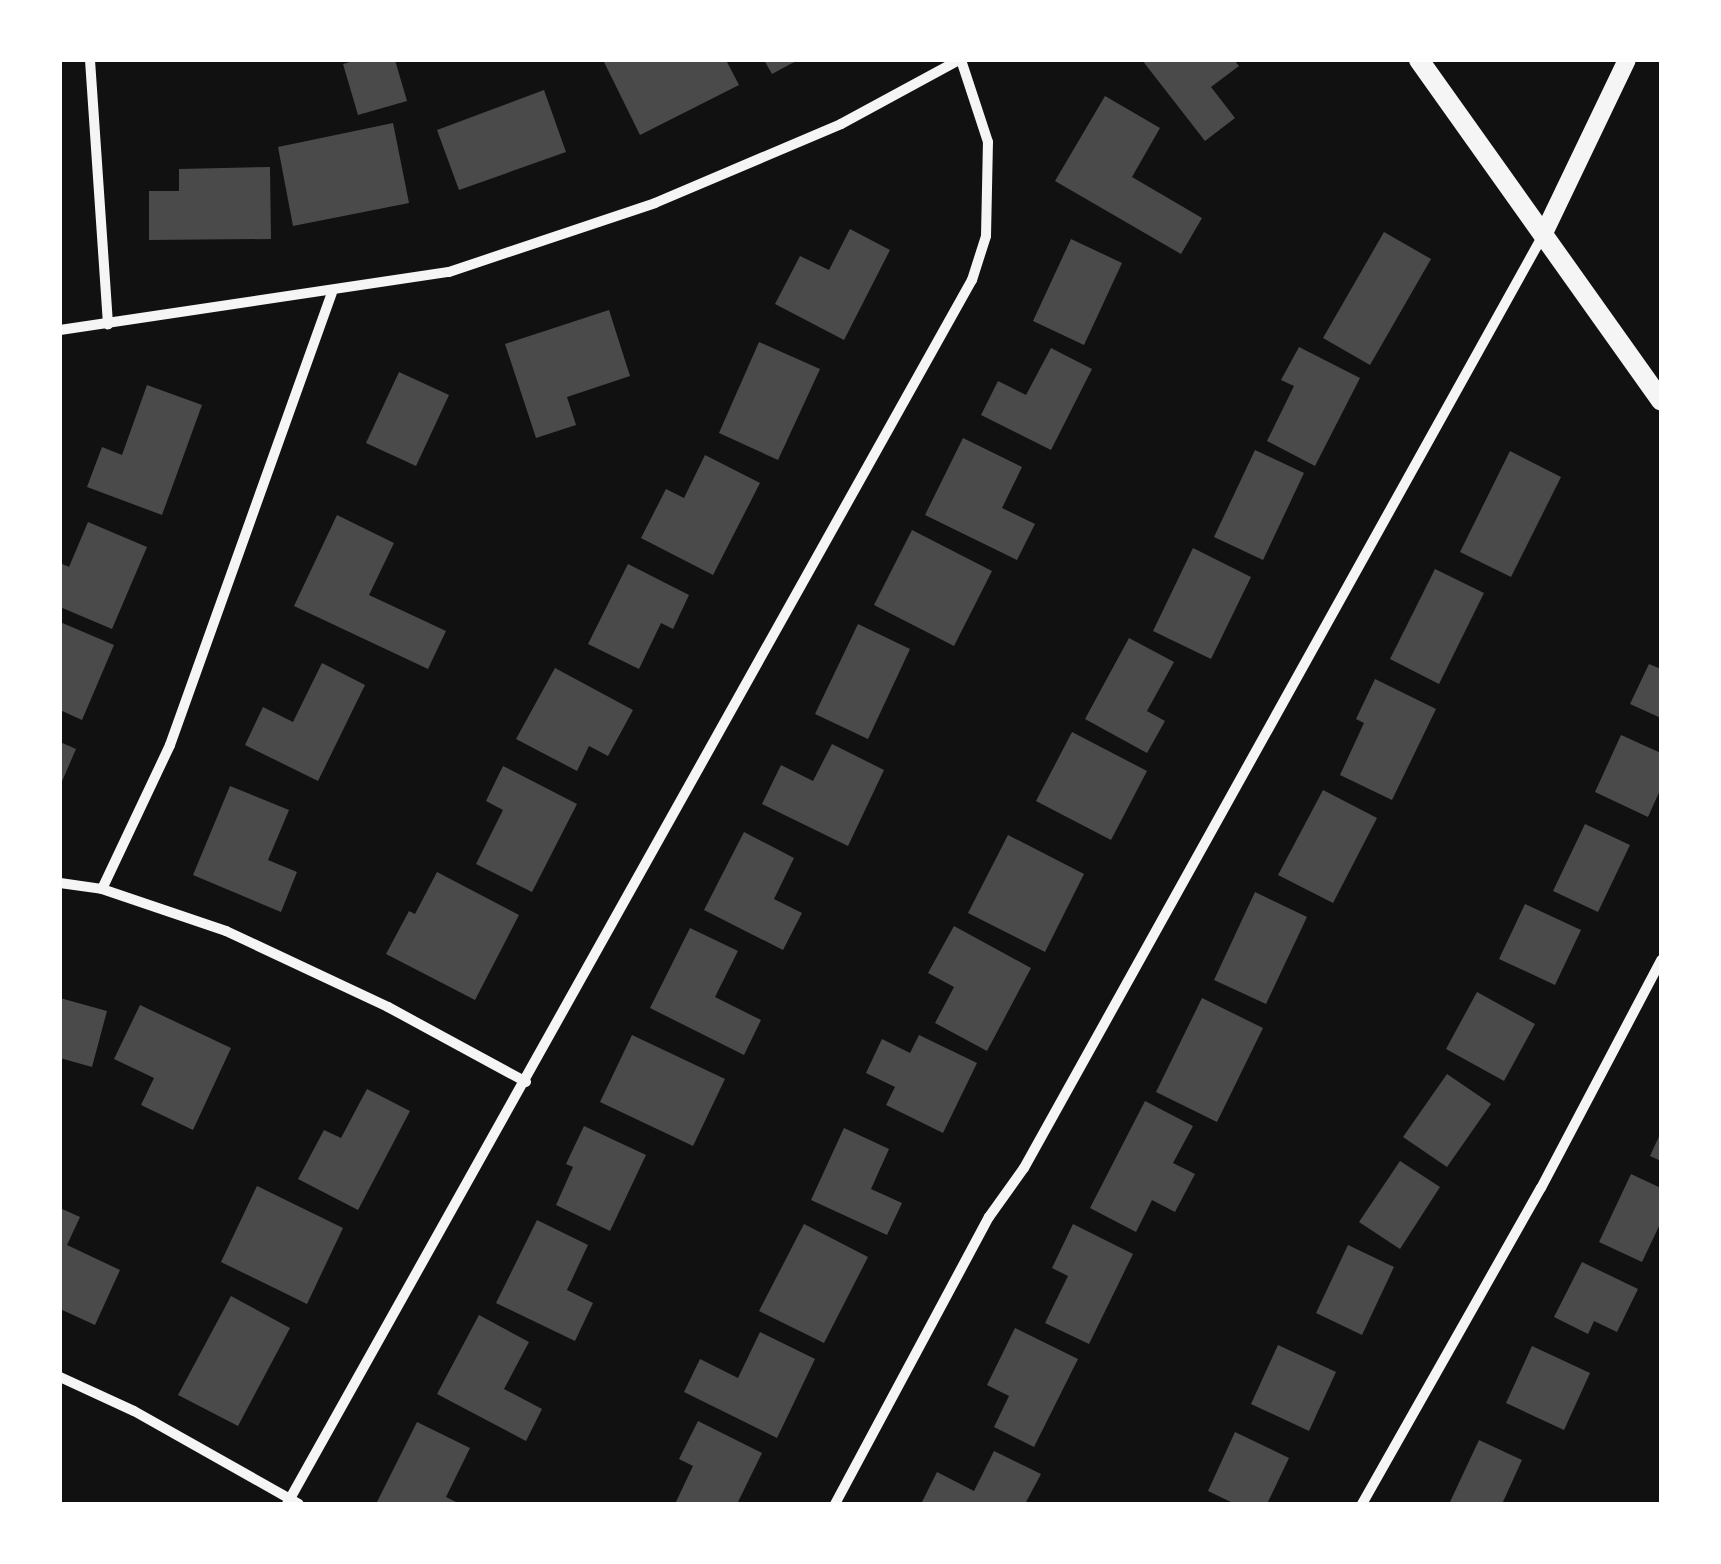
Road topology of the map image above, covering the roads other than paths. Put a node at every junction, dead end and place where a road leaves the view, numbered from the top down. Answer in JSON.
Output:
{"nodes":[{"id":1,"x":90,"y":60,"type":"edge"},
{"id":2,"x":960,"y":60,"type":"edge"},
{"id":3,"x":1419,"y":60,"type":"edge"},
{"id":4,"x":1628,"y":60,"type":"edge"},
{"id":5,"x":1542,"y":235,"type":"junction"},
{"id":6,"x":332,"y":293,"type":"junction"},
{"id":7,"x":108,"y":324,"type":"junction"},
{"id":8,"x":60,"y":330,"type":"edge"},
{"id":9,"x":1661,"y":401,"type":"edge"},
{"id":10,"x":60,"y":883,"type":"edge"},
{"id":11,"x":102,"y":889,"type":"junction"},
{"id":12,"x":1661,"y":960,"type":"edge"},
{"id":13,"x":526,"y":1082,"type":"junction"},
{"id":14,"x":60,"y":1376,"type":"edge"},
{"id":15,"x":292,"y":1502,"type":"edge"},
{"id":16,"x":835,"y":1504,"type":"edge"},
{"id":17,"x":1362,"y":1504,"type":"edge"}],
"edges":[{"from":1,"to":7,"type":"street"},
{"from":2,"to":6,"type":"street"},
{"from":2,"to":13,"type":"street"},
{"from":3,"to":5,"type":"main road"},
{"from":4,"to":5,"type":"street"},
{"from":5,"to":9,"type":"main road"},
{"from":5,"to":16,"type":"street"},
{"from":6,"to":7,"type":"street"},
{"from":6,"to":11,"type":"street"},
{"from":7,"to":8,"type":"street"},
{"from":10,"to":11,"type":"street"},
{"from":11,"to":13,"type":"street"},
{"from":12,"to":17,"type":"street"},
{"from":13,"to":15,"type":"street"},
{"from":14,"to":15,"type":"street"}]}
